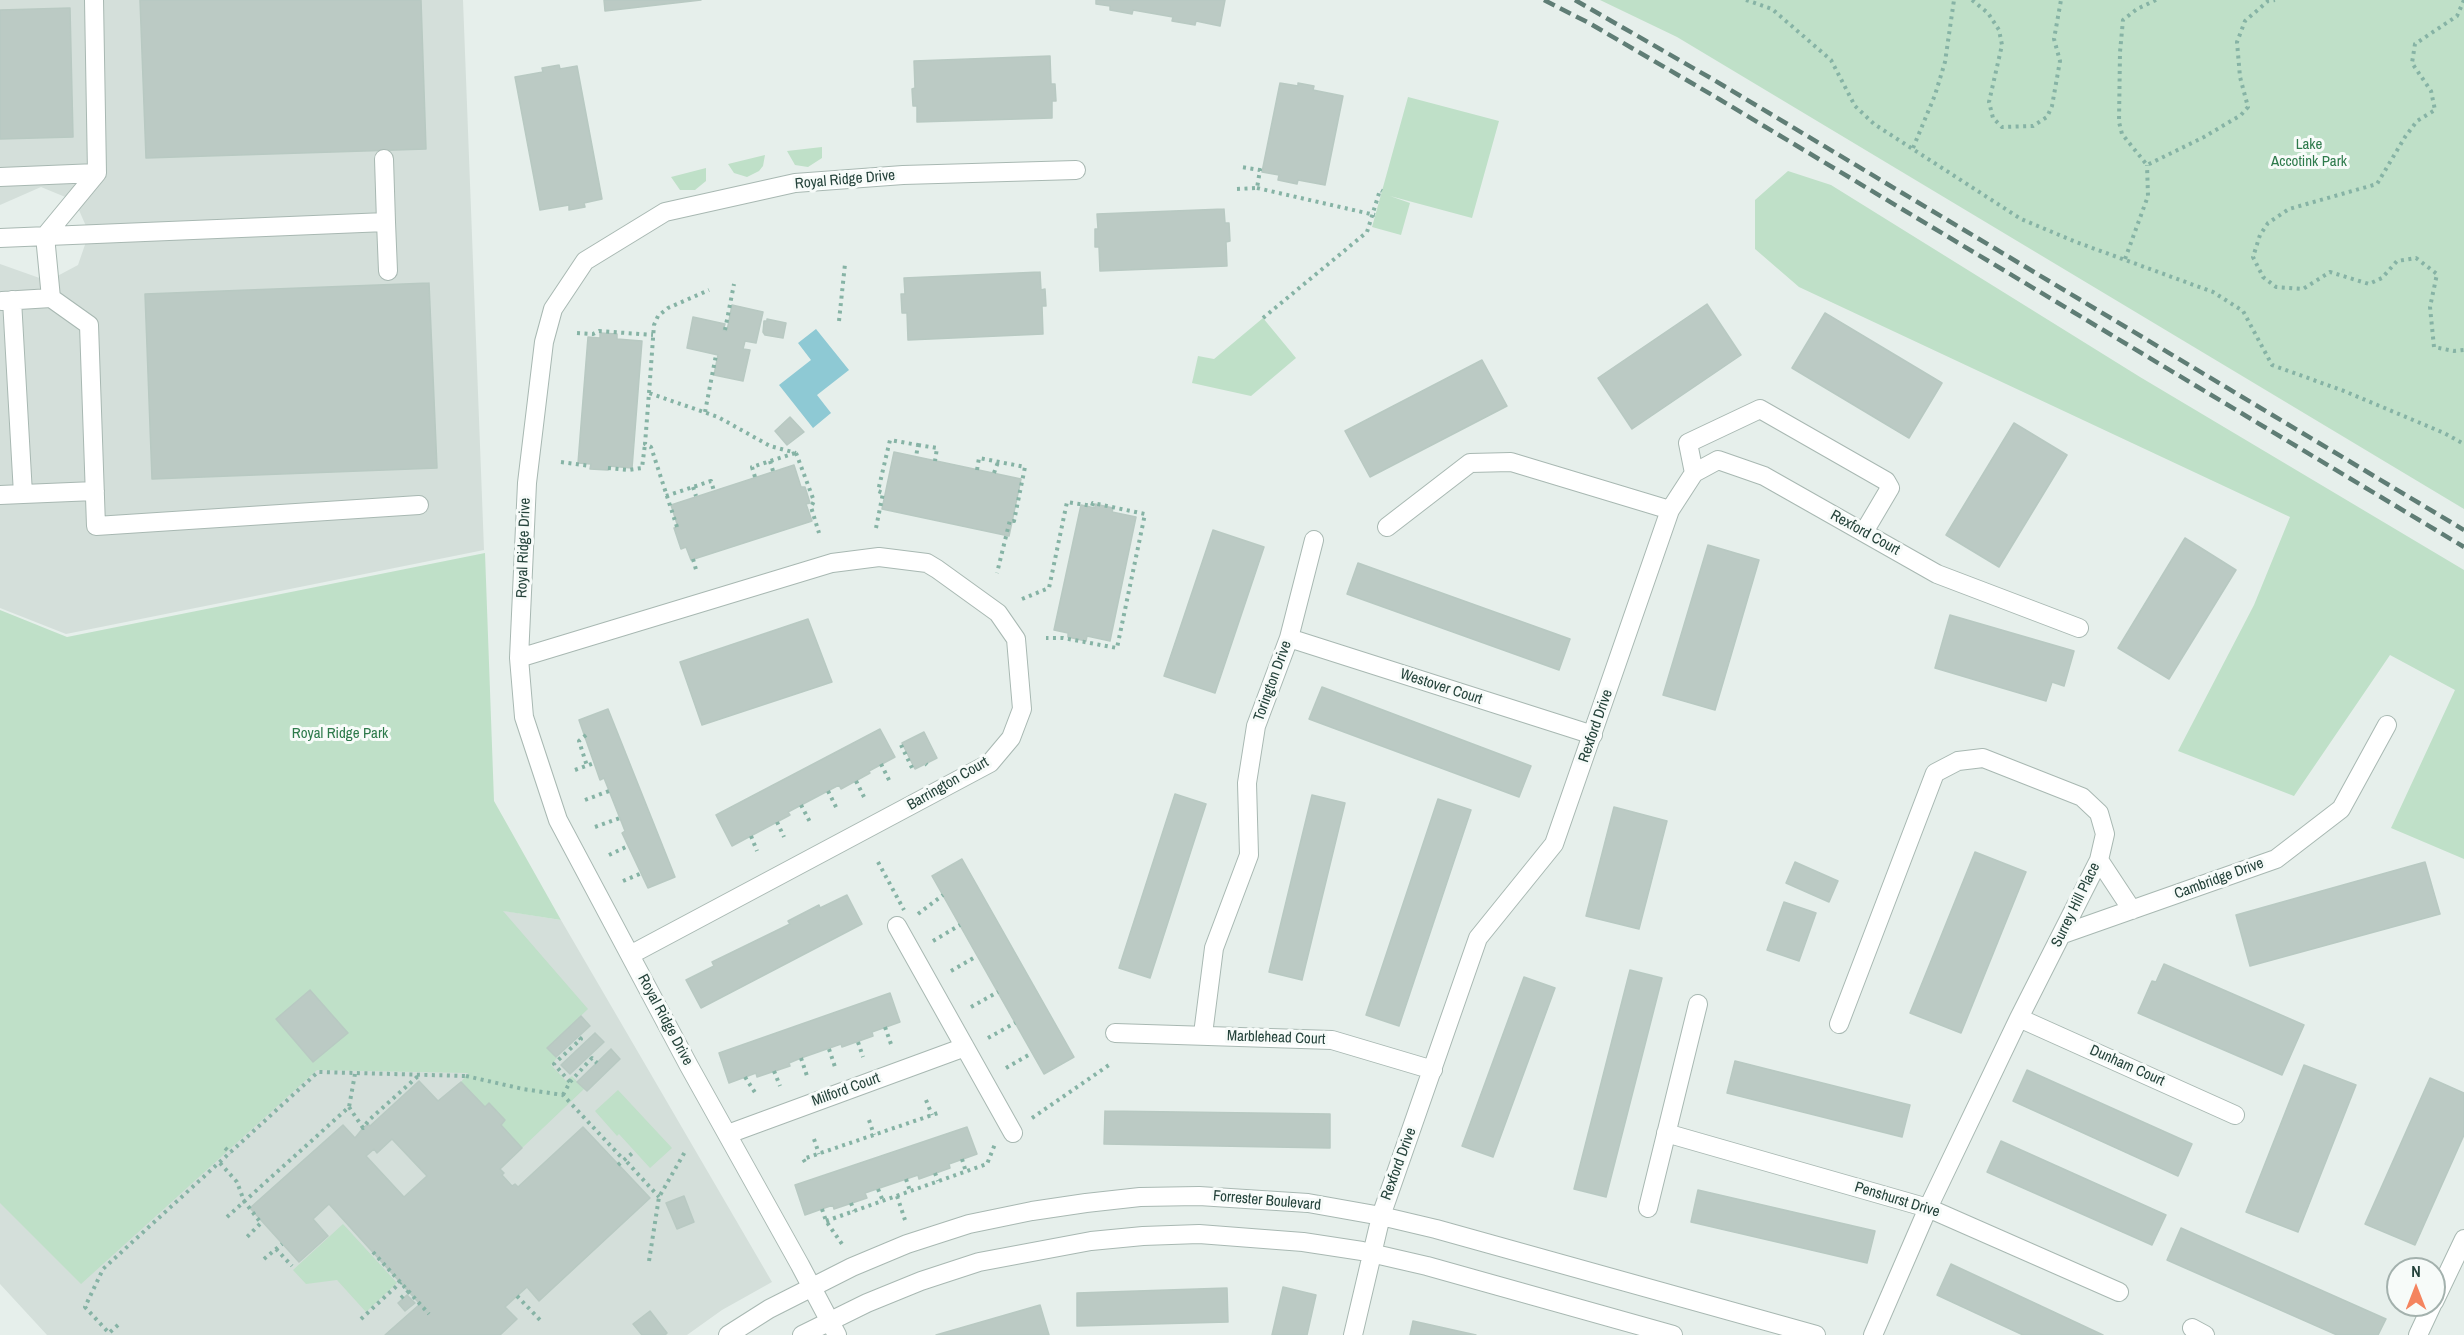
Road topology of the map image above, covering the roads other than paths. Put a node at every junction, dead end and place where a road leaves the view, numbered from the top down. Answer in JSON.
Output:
{"nodes":[{"id":1,"x":94,"y":0,"type":"edge"},
{"id":2,"x":384,"y":159,"type":"dead end"},
{"id":3,"x":1076,"y":170,"type":"dead end"},
{"id":4,"x":97,"y":173,"type":"junction"},
{"id":5,"x":0,"y":177,"type":"edge"},
{"id":6,"x":386,"y":222,"type":"junction"},
{"id":7,"x":45,"y":236,"type":"junction"},
{"id":8,"x":0,"y":238,"type":"edge"},
{"id":9,"x":388,"y":271,"type":"dead end"},
{"id":10,"x":51,"y":298,"type":"junction"},
{"id":11,"x":6,"y":301,"type":"edge"},
{"id":12,"x":1694,"y":473,"type":"junction"},
{"id":13,"x":94,"y":491,"type":"junction"},
{"id":14,"x":23,"y":494,"type":"junction"},
{"id":15,"x":0,"y":495,"type":"edge"},
{"id":16,"x":419,"y":505,"type":"dead end"},
{"id":17,"x":1670,"y":510,"type":"junction"},
{"id":18,"x":1387,"y":526,"type":"dead end"},
{"id":19,"x":1864,"y":532,"type":"junction"},
{"id":20,"x":1314,"y":540,"type":"dead end"},
{"id":21,"x":2079,"y":628,"type":"dead end"},
{"id":22,"x":1289,"y":638,"type":"junction"},
{"id":23,"x":519,"y":658,"type":"junction"},
{"id":24,"x":2387,"y":725,"type":"dead end"},
{"id":25,"x":1593,"y":735,"type":"junction"},
{"id":26,"x":2099,"y":860,"type":"junction"},
{"id":27,"x":2132,"y":910,"type":"junction"},
{"id":28,"x":903,"y":922,"type":"road end"},
{"id":29,"x":2062,"y":934,"type":"junction"},
{"id":30,"x":630,"y":955,"type":"junction"},
{"id":31,"x":1698,"y":1004,"type":"dead end"},
{"id":32,"x":2019,"y":1017,"type":"junction"},
{"id":33,"x":1839,"y":1024,"type":"dead end"},
{"id":34,"x":1115,"y":1033,"type":"dead end"},
{"id":35,"x":1203,"y":1034,"type":"junction"},
{"id":36,"x":965,"y":1047,"type":"junction"},
{"id":37,"x":1433,"y":1070,"type":"junction"},
{"id":38,"x":2235,"y":1115,"type":"dead end"},
{"id":39,"x":1013,"y":1133,"type":"dead end"},
{"id":40,"x":1666,"y":1133,"type":"junction"},
{"id":41,"x":728,"y":1134,"type":"junction"},
{"id":42,"x":1648,"y":1208,"type":"dead end"},
{"id":43,"x":1928,"y":1208,"type":"junction"},
{"id":44,"x":1381,"y":1216,"type":"junction"},
{"id":45,"x":2464,"y":1239,"type":"edge"},
{"id":46,"x":1372,"y":1254,"type":"junction"},
{"id":47,"x":2446,"y":1276,"type":"edge"},
{"id":48,"x":812,"y":1286,"type":"junction"},
{"id":49,"x":2119,"y":1292,"type":"dead end"},
{"id":50,"x":2426,"y":1317,"type":"edge"},
{"id":51,"x":833,"y":1328,"type":"edge"},
{"id":52,"x":728,"y":1335,"type":"edge"},
{"id":53,"x":802,"y":1335,"type":"edge"},
{"id":54,"x":1353,"y":1335,"type":"edge"},
{"id":55,"x":1672,"y":1335,"type":"edge"},
{"id":56,"x":1816,"y":1335,"type":"edge"},
{"id":57,"x":1872,"y":1335,"type":"edge"},
{"id":58,"x":2418,"y":1335,"type":"edge"}],
"edges":[{"from":1,"to":4,"type":"street"},
{"from":2,"to":6,"type":"street"},
{"from":3,"to":23,"type":"street","name":"Royal Ridge Drive"},
{"from":4,"to":5,"type":"street"},
{"from":4,"to":7,"type":"street"},
{"from":6,"to":7,"type":"street"},
{"from":6,"to":9,"type":"street"},
{"from":7,"to":8,"type":"street"},
{"from":7,"to":10,"type":"street"},
{"from":10,"to":11,"type":"street"},
{"from":10,"to":13,"type":"street"},
{"from":11,"to":14,"type":"street"},
{"from":12,"to":17,"type":"street"},
{"from":12,"to":19,"type":"street","name":"Rexford Court"},
{"from":12,"to":19,"type":"street"},
{"from":13,"to":14,"type":"street"},
{"from":13,"to":16,"type":"street"},
{"from":14,"to":15,"type":"street"},
{"from":17,"to":18,"type":"street"},
{"from":17,"to":25,"type":"street","name":"Rexford Drive"},
{"from":19,"to":21,"type":"street","name":"Rexford Court"},
{"from":20,"to":22,"type":"street","name":"Torington Drive"},
{"from":22,"to":25,"type":"street","name":"Westover Court"},
{"from":22,"to":35,"type":"street","name":"Torington Drive"},
{"from":23,"to":30,"type":"street","name":"Royal Ridge Drive"},
{"from":23,"to":30,"type":"street","name":"Barrington Court"},
{"from":24,"to":27,"type":"street","name":"Cambridge Drive"},
{"from":25,"to":37,"type":"street","name":"Rexford Drive"},
{"from":26,"to":27,"type":"street"},
{"from":26,"to":29,"type":"street","name":"Surrey Hill Place"},
{"from":26,"to":33,"type":"street","name":"Surrey Hill Place"},
{"from":27,"to":29,"type":"street","name":"Cambridge Drive"},
{"from":28,"to":36,"type":"street"},
{"from":29,"to":32,"type":"street","name":"Surrey Hill Place"},
{"from":30,"to":41,"type":"street","name":"Royal Ridge Drive"},
{"from":31,"to":40,"type":"street"},
{"from":32,"to":38,"type":"street","name":"Dunham Court"},
{"from":32,"to":43,"type":"street","name":"Surrey Hill Place"},
{"from":34,"to":35,"type":"street","name":"Marblehead Court"},
{"from":35,"to":37,"type":"street","name":"Marblehead Court"},
{"from":36,"to":39,"type":"street"},
{"from":36,"to":41,"type":"street","name":"Milford Court"},
{"from":37,"to":44,"type":"street","name":"Rexford Drive"},
{"from":40,"to":42,"type":"street"},
{"from":40,"to":43,"type":"street","name":"Penshurst Drive"},
{"from":41,"to":48,"type":"street","name":"Royal Ridge Drive"},
{"from":43,"to":49,"type":"street","name":"Penshurst Drive"},
{"from":43,"to":57,"type":"street","name":"Surrey Hill Place"},
{"from":44,"to":46,"type":"street","name":"Rexford Drive"},
{"from":44,"to":48,"type":"street","name":"Forrester Boulevard"},
{"from":44,"to":56,"type":"street","name":"Forrester Boulevard"},
{"from":45,"to":47,"type":"street"},
{"from":46,"to":51,"type":"street"},
{"from":46,"to":54,"type":"street","name":"Rexford Drive"},
{"from":46,"to":55,"type":"street"},
{"from":48,"to":51,"type":"street","name":"Royal Ridge Drive"},
{"from":48,"to":52,"type":"street","name":"Forrester Boulevard"},
{"from":50,"to":58,"type":"street"},
{"from":51,"to":53,"type":"street"}]}
